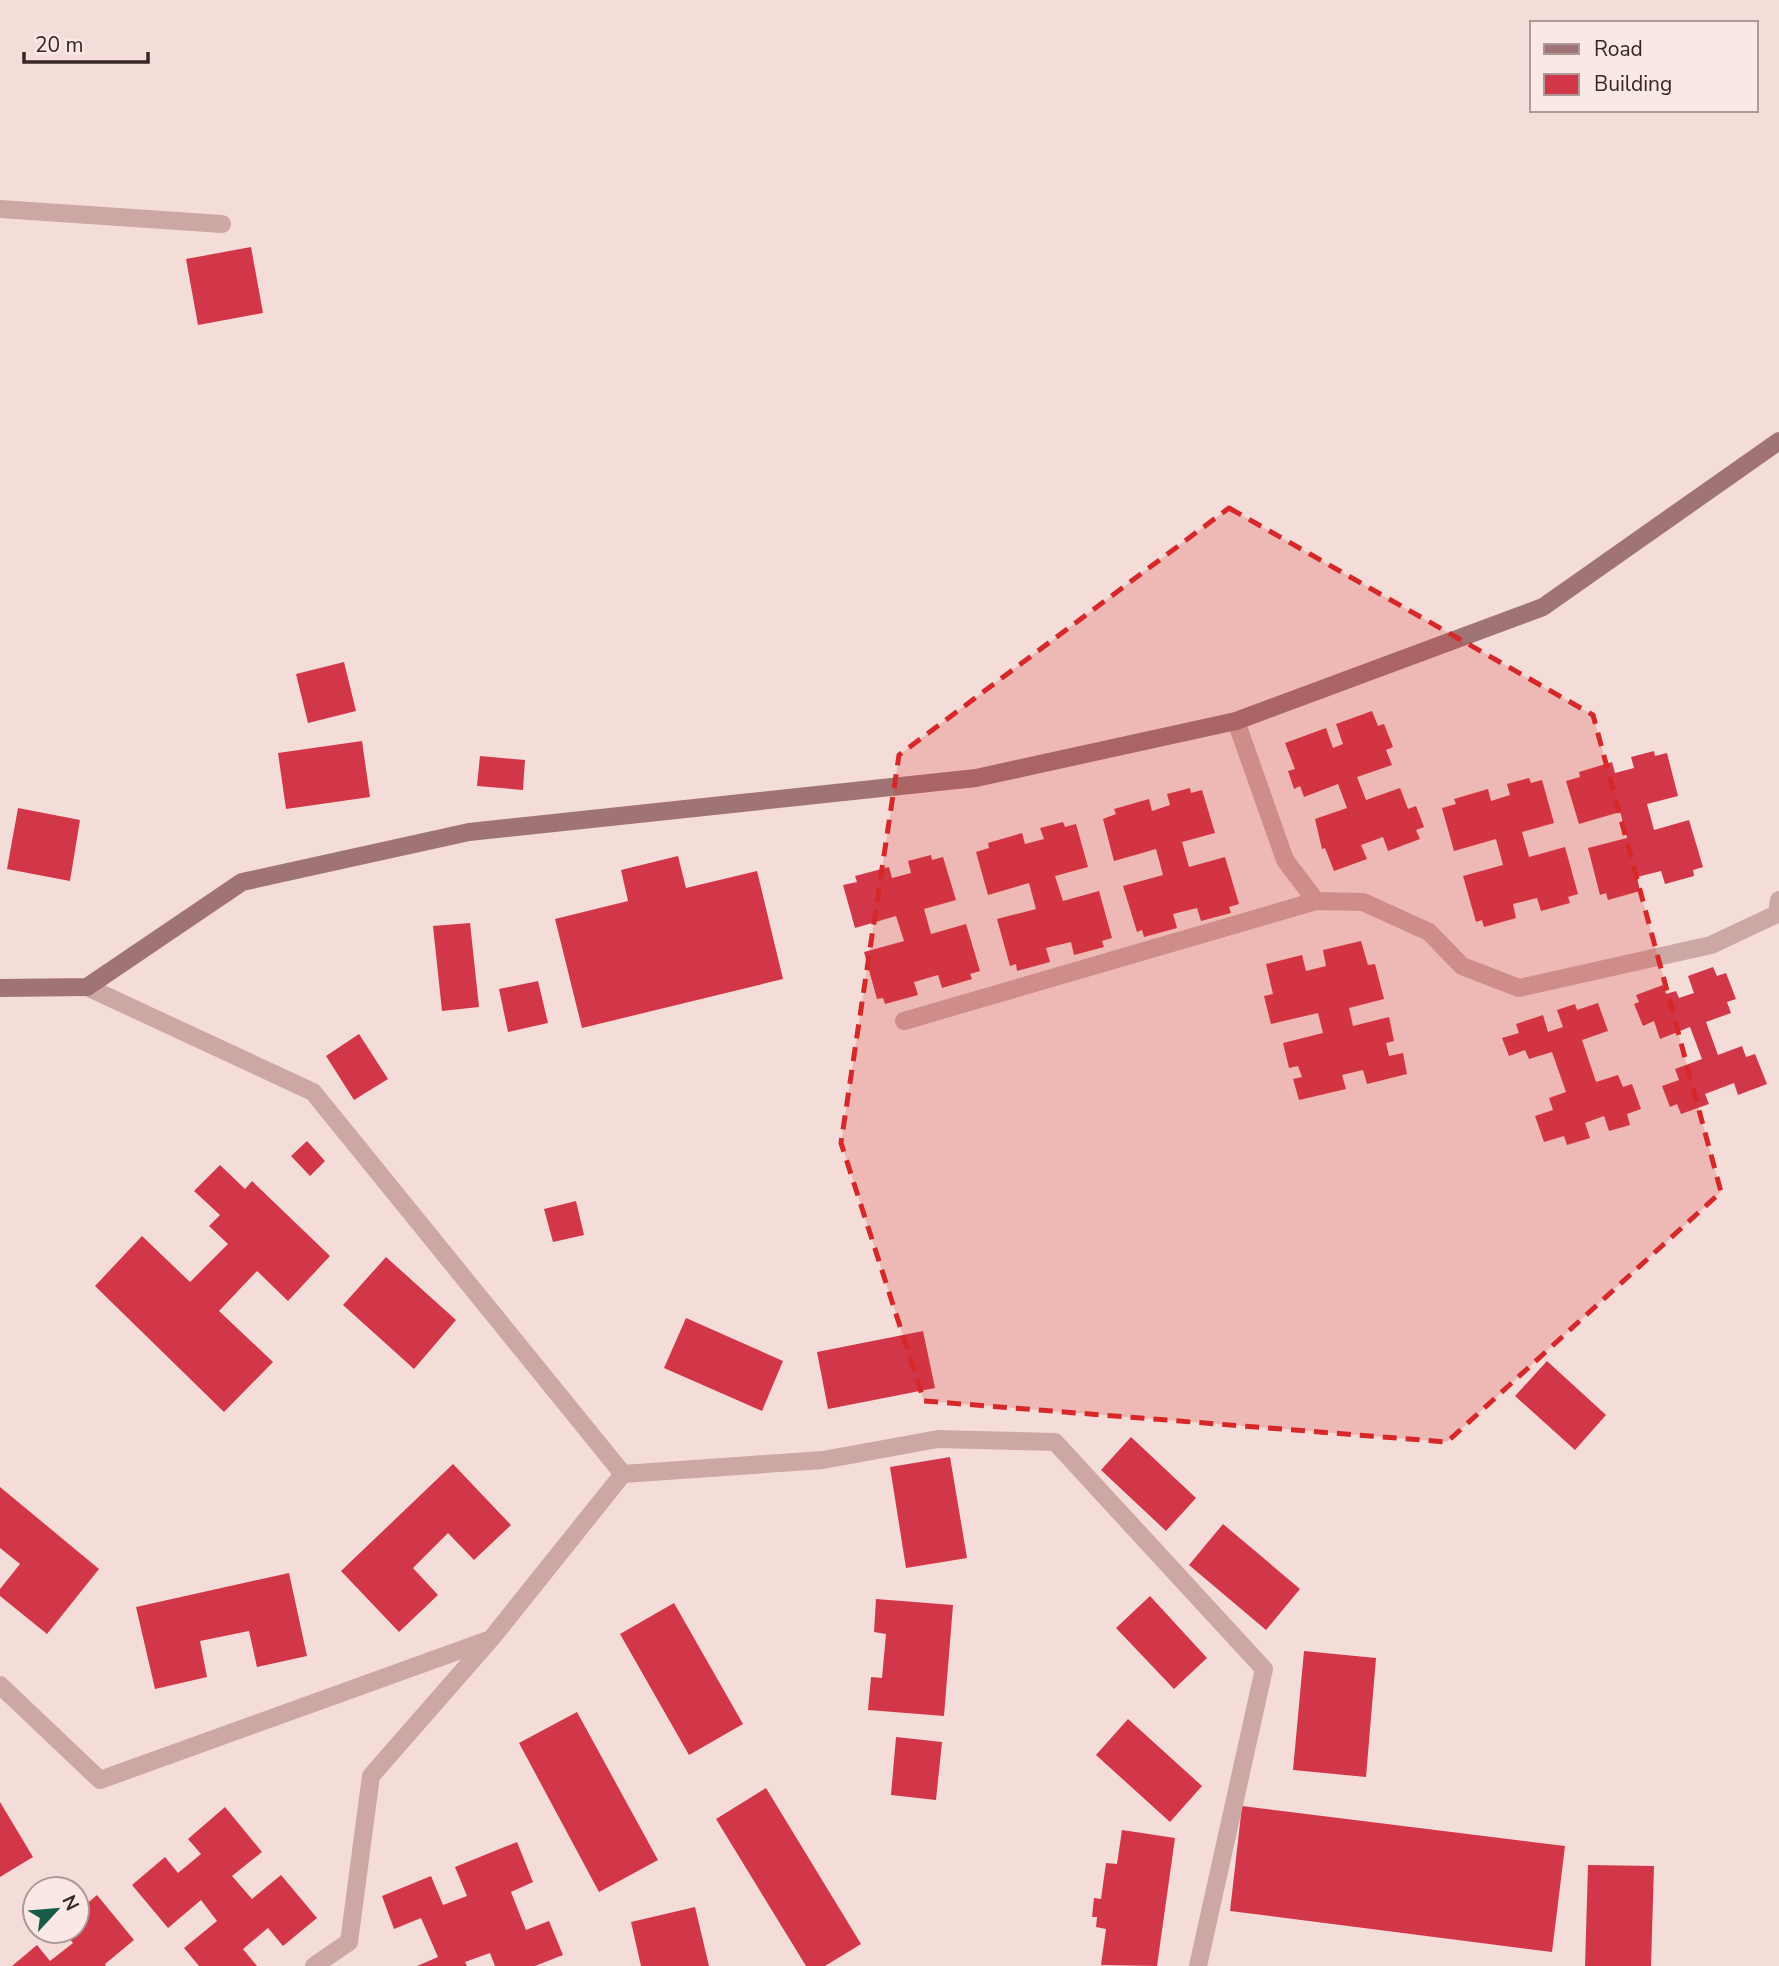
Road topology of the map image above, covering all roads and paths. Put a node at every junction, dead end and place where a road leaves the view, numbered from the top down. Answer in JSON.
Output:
{"nodes":[{"id":1,"x":0,"y":208,"type":"edge"},
{"id":2,"x":222,"y":224,"type":"dead end"},
{"id":3,"x":1779,"y":441,"type":"edge"},
{"id":4,"x":1236,"y":721,"type":"junction"},
{"id":5,"x":1316,"y":901,"type":"junction"},
{"id":6,"x":1779,"y":901,"type":"edge"},
{"id":7,"x":87,"y":987,"type":"junction"},
{"id":8,"x":0,"y":988,"type":"edge"},
{"id":9,"x":904,"y":1021,"type":"dead end"},
{"id":10,"x":623,"y":1474,"type":"junction"},
{"id":11,"x":491,"y":1639,"type":"junction"},
{"id":12,"x":0,"y":1685,"type":"edge"},
{"id":13,"x":314,"y":1966,"type":"edge"},
{"id":14,"x":1198,"y":1966,"type":"edge"}],
"edges":[{"from":1,"to":2,"type":"street"},
{"from":3,"to":4,"type":"street"},
{"from":4,"to":5,"type":"street"},
{"from":4,"to":7,"type":"street"},
{"from":5,"to":6,"type":"street"},
{"from":5,"to":9,"type":"street"},
{"from":7,"to":8,"type":"street"},
{"from":7,"to":10,"type":"street"},
{"from":10,"to":11,"type":"street"},
{"from":10,"to":14,"type":"street"},
{"from":11,"to":12,"type":"street"},
{"from":11,"to":13,"type":"street"}]}
